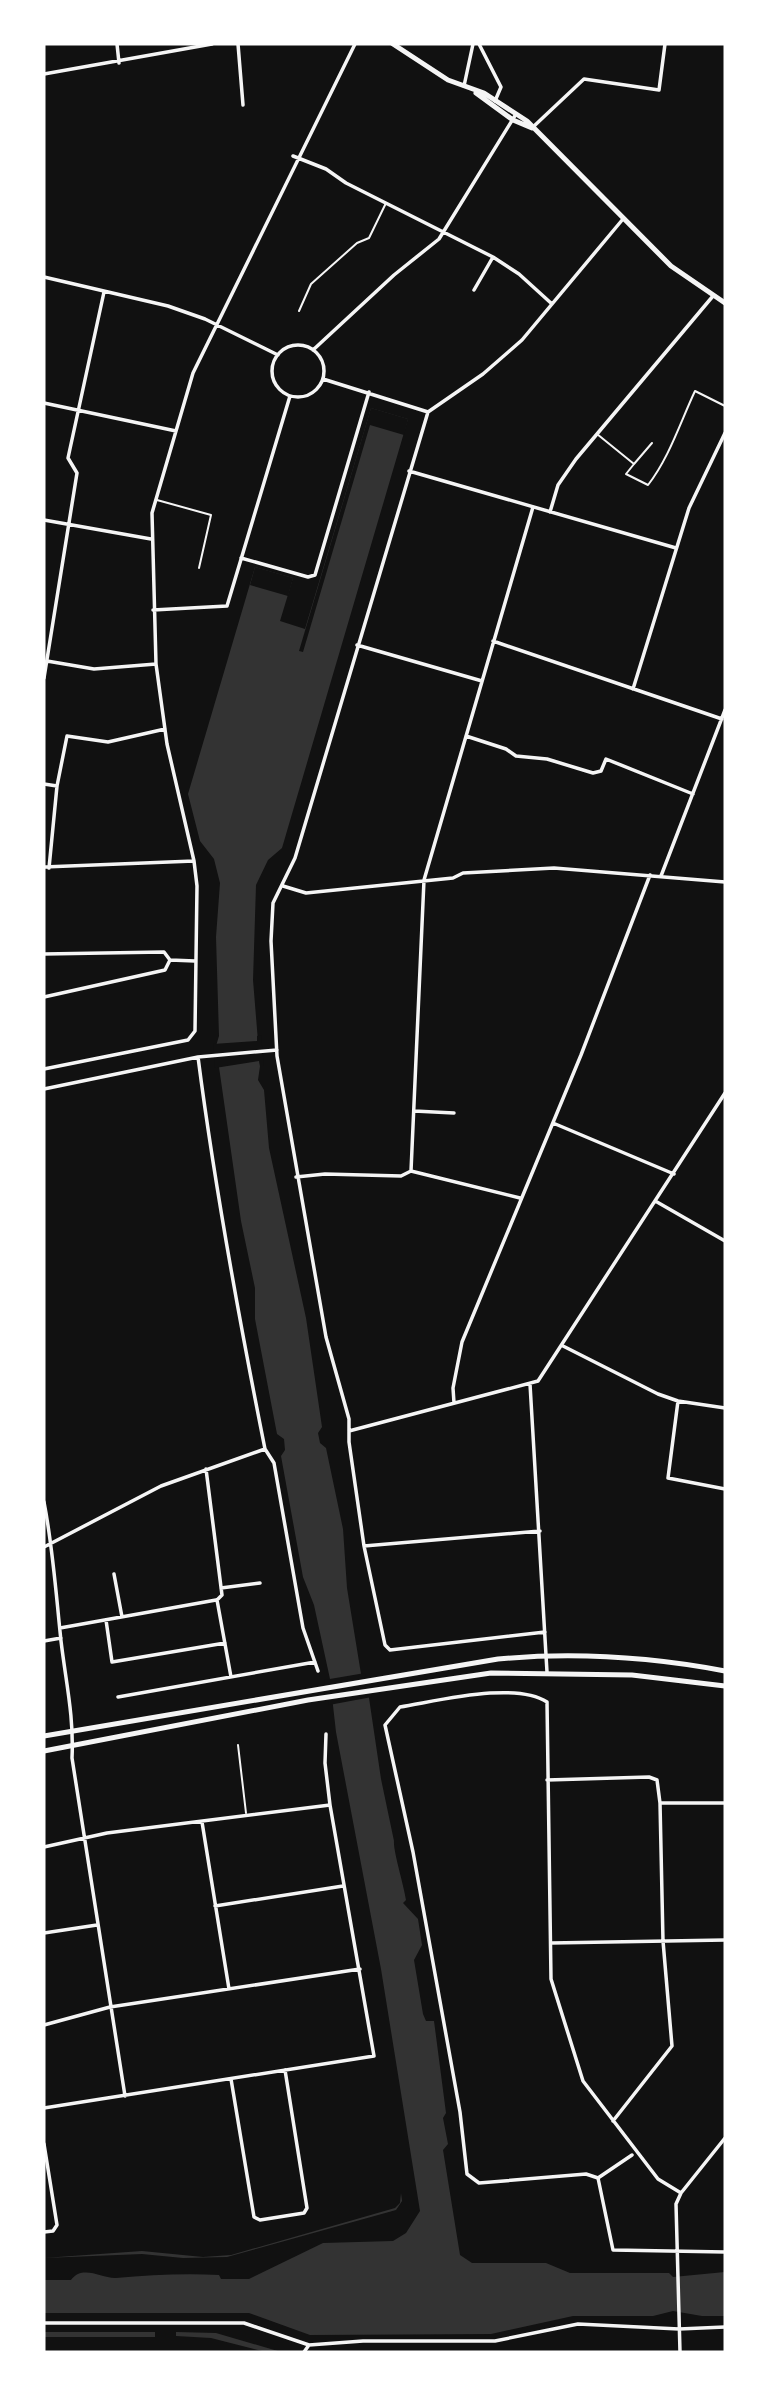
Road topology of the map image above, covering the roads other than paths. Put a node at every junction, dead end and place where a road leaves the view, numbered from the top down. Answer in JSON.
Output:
{"nodes":[{"id":1,"x":117,"y":44,"type":"edge"},
{"id":2,"x":212,"y":44,"type":"edge"},
{"id":3,"x":238,"y":44,"type":"edge"},
{"id":4,"x":355,"y":44,"type":"edge"},
{"id":5,"x":393,"y":44,"type":"edge"},
{"id":6,"x":473,"y":44,"type":"edge"},
{"id":7,"x":479,"y":44,"type":"edge"},
{"id":8,"x":665,"y":44,"type":"edge"},
{"id":9,"x":119,"y":63,"type":"junction"},
{"id":10,"x":44,"y":74,"type":"edge"},
{"id":11,"x":465,"y":88,"type":"junction"},
{"id":12,"x":494,"y":103,"type":"junction"},
{"id":13,"x":243,"y":105,"type":"dead end"},
{"id":14,"x":515,"y":117,"type":"junction"},
{"id":15,"x":532,"y":128,"type":"junction"},
{"id":16,"x":293,"y":156,"type":"dead end"},
{"id":17,"x":300,"y":157,"type":"junction"},
{"id":18,"x":386,"y":203,"type":"junction"},
{"id":19,"x":624,"y":218,"type":"junction"},
{"id":20,"x":443,"y":232,"type":"junction"},
{"id":21,"x":493,"y":257,"type":"junction"},
{"id":22,"x":44,"y":277,"type":"edge"},
{"id":23,"x":474,"y":290,"type":"dead end"},
{"id":24,"x":104,"y":292,"type":"junction"},
{"id":25,"x":713,"y":296,"type":"junction"},
{"id":26,"x":725,"y":303,"type":"edge"},
{"id":27,"x":552,"y":304,"type":"junction"},
{"id":28,"x":299,"y":311,"type":"dead end"},
{"id":29,"x":216,"y":324,"type":"junction"},
{"id":30,"x":313,"y":350,"type":"junction"},
{"id":31,"x":278,"y":355,"type":"junction"},
{"id":32,"x":323,"y":379,"type":"junction"},
{"id":33,"x":369,"y":393,"type":"junction"},
{"id":34,"x":290,"y":396,"type":"junction"},
{"id":35,"x":44,"y":402,"type":"edge"},
{"id":36,"x":725,"y":406,"type":"edge"},
{"id":37,"x":78,"y":410,"type":"junction"},
{"id":38,"x":428,"y":412,"type":"junction"},
{"id":39,"x":176,"y":431,"type":"junction"},
{"id":40,"x":596,"y":433,"type":"junction"},
{"id":41,"x":725,"y":433,"type":"edge"},
{"id":42,"x":652,"y":443,"type":"dead end"},
{"id":43,"x":634,"y":464,"type":"junction"},
{"id":44,"x":409,"y":471,"type":"junction"},
{"id":45,"x":157,"y":500,"type":"junction"},
{"id":46,"x":533,"y":507,"type":"junction"},
{"id":47,"x":550,"y":512,"type":"junction"},
{"id":48,"x":44,"y":520,"type":"edge"},
{"id":49,"x":68,"y":524,"type":"junction"},
{"id":50,"x":151,"y":539,"type":"junction"},
{"id":51,"x":676,"y":548,"type":"junction"},
{"id":52,"x":241,"y":558,"type":"junction"},
{"id":53,"x":199,"y":568,"type":"dead end"},
{"id":54,"x":153,"y":610,"type":"junction"},
{"id":55,"x":493,"y":641,"type":"junction"},
{"id":56,"x":358,"y":645,"type":"junction"},
{"id":57,"x":47,"y":661,"type":"junction"},
{"id":58,"x":156,"y":664,"type":"junction"},
{"id":59,"x":44,"y":678,"type":"edge"},
{"id":60,"x":482,"y":681,"type":"junction"},
{"id":61,"x":633,"y":689,"type":"junction"},
{"id":62,"x":725,"y":710,"type":"edge"},
{"id":63,"x":722,"y":719,"type":"junction"},
{"id":64,"x":164,"y":729,"type":"junction"},
{"id":65,"x":466,"y":736,"type":"junction"},
{"id":66,"x":44,"y":784,"type":"edge"},
{"id":67,"x":57,"y":786,"type":"junction"},
{"id":68,"x":693,"y":794,"type":"junction"},
{"id":69,"x":194,"y":861,"type":"junction"},
{"id":70,"x":46,"y":867,"type":"edge"},
{"id":71,"x":650,"y":875,"type":"junction"},
{"id":72,"x":661,"y":876,"type":"junction"},
{"id":73,"x":424,"y":880,"type":"junction"},
{"id":74,"x":725,"y":882,"type":"edge"},
{"id":75,"x":282,"y":886,"type":"junction"},
{"id":76,"x":44,"y":954,"type":"edge"},
{"id":77,"x":170,"y":960,"type":"junction"},
{"id":78,"x":195,"y":961,"type":"junction"},
{"id":79,"x":44,"y":997,"type":"edge"},
{"id":80,"x":277,"y":1050,"type":"junction"},
{"id":81,"x":198,"y":1057,"type":"junction"},
{"id":82,"x":44,"y":1069,"type":"edge"},
{"id":83,"x":44,"y":1089,"type":"edge"},
{"id":84,"x":725,"y":1093,"type":"edge"},
{"id":85,"x":723,"y":1101,"type":"edge"},
{"id":86,"x":414,"y":1111,"type":"junction"},
{"id":87,"x":454,"y":1113,"type":"dead end"},
{"id":88,"x":553,"y":1123,"type":"junction"},
{"id":89,"x":411,"y":1171,"type":"junction"},
{"id":90,"x":674,"y":1174,"type":"junction"},
{"id":91,"x":296,"y":1177,"type":"junction"},
{"id":92,"x":521,"y":1198,"type":"junction"},
{"id":93,"x":657,"y":1202,"type":"junction"},
{"id":94,"x":725,"y":1241,"type":"edge"},
{"id":95,"x":563,"y":1346,"type":"junction"},
{"id":96,"x":530,"y":1384,"type":"junction"},
{"id":97,"x":678,"y":1401,"type":"junction"},
{"id":98,"x":454,"y":1403,"type":"junction"},
{"id":99,"x":725,"y":1408,"type":"edge"},
{"id":100,"x":349,"y":1431,"type":"junction"},
{"id":101,"x":265,"y":1450,"type":"junction"},
{"id":102,"x":206,"y":1469,"type":"junction"},
{"id":103,"x":725,"y":1489,"type":"edge"},
{"id":104,"x":44,"y":1502,"type":"edge"},
{"id":105,"x":540,"y":1531,"type":"junction"},
{"id":106,"x":52,"y":1542,"type":"junction"},
{"id":107,"x":364,"y":1546,"type":"junction"},
{"id":108,"x":44,"y":1547,"type":"edge"},
{"id":109,"x":114,"y":1574,"type":"dead end"},
{"id":110,"x":260,"y":1583,"type":"dead end"},
{"id":111,"x":221,"y":1588,"type":"junction"},
{"id":112,"x":217,"y":1600,"type":"junction"},
{"id":113,"x":122,"y":1617,"type":"junction"},
{"id":114,"x":106,"y":1620,"type":"junction"},
{"id":115,"x":60,"y":1628,"type":"junction"},
{"id":116,"x":545,"y":1632,"type":"junction"},
{"id":117,"x":61,"y":1638,"type":"junction"},
{"id":118,"x":44,"y":1641,"type":"edge"},
{"id":119,"x":225,"y":1643,"type":"junction"},
{"id":120,"x":547,"y":1656,"type":"junction"},
{"id":121,"x":315,"y":1662,"type":"junction"},
{"id":122,"x":318,"y":1671,"type":"dead end"},
{"id":123,"x":725,"y":1671,"type":"edge"},
{"id":124,"x":547,"y":1672,"type":"junction"},
{"id":125,"x":231,"y":1677,"type":"junction"},
{"id":126,"x":725,"y":1686,"type":"edge"},
{"id":127,"x":118,"y":1697,"type":"dead end"},
{"id":128,"x":73,"y":1730,"type":"junction"},
{"id":129,"x":326,"y":1734,"type":"dead end"},
{"id":130,"x":44,"y":1736,"type":"edge"},
{"id":131,"x":238,"y":1745,"type":"dead end"},
{"id":132,"x":72,"y":1746,"type":"junction"},
{"id":133,"x":44,"y":1751,"type":"edge"},
{"id":134,"x":548,"y":1780,"type":"junction"},
{"id":135,"x":660,"y":1803,"type":"junction"},
{"id":136,"x":725,"y":1803,"type":"edge"},
{"id":137,"x":330,"y":1805,"type":"junction"},
{"id":138,"x":246,"y":1815,"type":"junction"},
{"id":139,"x":201,"y":1821,"type":"junction"},
{"id":140,"x":83,"y":1836,"type":"junction"},
{"id":141,"x":44,"y":1847,"type":"edge"},
{"id":142,"x":343,"y":1886,"type":"junction"},
{"id":143,"x":215,"y":1906,"type":"junction"},
{"id":144,"x":97,"y":1925,"type":"junction"},
{"id":145,"x":44,"y":1933,"type":"edge"},
{"id":146,"x":725,"y":1940,"type":"edge"},
{"id":147,"x":663,"y":1941,"type":"junction"},
{"id":148,"x":551,"y":1943,"type":"junction"},
{"id":149,"x":360,"y":1969,"type":"junction"},
{"id":150,"x":229,"y":1989,"type":"junction"},
{"id":151,"x":110,"y":2007,"type":"junction"},
{"id":152,"x":44,"y":2025,"type":"edge"},
{"id":153,"x":285,"y":2070,"type":"junction"},
{"id":154,"x":231,"y":2079,"type":"junction"},
{"id":155,"x":125,"y":2096,"type":"junction"},
{"id":156,"x":44,"y":2108,"type":"edge"},
{"id":157,"x":613,"y":2121,"type":"junction"},
{"id":158,"x":725,"y":2138,"type":"edge"},
{"id":159,"x":44,"y":2144,"type":"edge"},
{"id":160,"x":632,"y":2155,"type":"dead end"},
{"id":161,"x":598,"y":2178,"type":"junction"},
{"id":162,"x":681,"y":2193,"type":"junction"},
{"id":163,"x":44,"y":2232,"type":"edge"},
{"id":164,"x":677,"y":2251,"type":"junction"},
{"id":165,"x":725,"y":2252,"type":"edge"},
{"id":166,"x":44,"y":2323,"type":"edge"},
{"id":167,"x":725,"y":2327,"type":"edge"},
{"id":168,"x":679,"y":2329,"type":"junction"},
{"id":169,"x":309,"y":2345,"type":"junction"},
{"id":170,"x":304,"y":2352,"type":"edge"},
{"id":171,"x":680,"y":2352,"type":"edge"}],
"edges":[{"from":1,"to":9,"type":"street"},
{"from":2,"to":9,"type":"street"},
{"from":3,"to":13,"type":"street"},
{"from":4,"to":17,"type":"street"},
{"from":5,"to":11,"type":"main road"},
{"from":6,"to":11,"type":"street"},
{"from":7,"to":12,"type":"street"},
{"from":8,"to":15,"type":"street"},
{"from":9,"to":10,"type":"street"},
{"from":11,"to":12,"type":"main road"},
{"from":12,"to":14,"type":"main road"},
{"from":14,"to":15,"type":"main road"},
{"from":14,"to":20,"type":"street"},
{"from":15,"to":19,"type":"main road"},
{"from":16,"to":17,"type":"street"},
{"from":17,"to":18,"type":"street"},
{"from":17,"to":29,"type":"street"},
{"from":18,"to":20,"type":"street"},
{"from":18,"to":28,"type":"lane"},
{"from":19,"to":25,"type":"main road"},
{"from":19,"to":27,"type":"street"},
{"from":20,"to":21,"type":"street"},
{"from":20,"to":30,"type":"street"},
{"from":21,"to":23,"type":"street"},
{"from":21,"to":27,"type":"street"},
{"from":22,"to":24,"type":"street"},
{"from":24,"to":29,"type":"street"},
{"from":24,"to":37,"type":"street"},
{"from":25,"to":26,"type":"main road"},
{"from":25,"to":40,"type":"street"},
{"from":27,"to":38,"type":"street"},
{"from":29,"to":31,"type":"street"},
{"from":29,"to":39,"type":"street"},
{"from":30,"to":31,"type":"street"},
{"from":30,"to":32,"type":"street"},
{"from":31,"to":34,"type":"street"},
{"from":32,"to":33,"type":"street"},
{"from":32,"to":34,"type":"street"},
{"from":33,"to":38,"type":"street"},
{"from":33,"to":52,"type":"street"},
{"from":34,"to":52,"type":"street"},
{"from":35,"to":37,"type":"street"},
{"from":36,"to":43,"type":"lane"},
{"from":37,"to":39,"type":"street"},
{"from":37,"to":49,"type":"street"},
{"from":38,"to":44,"type":"street"},
{"from":39,"to":45,"type":"street"},
{"from":40,"to":43,"type":"lane"},
{"from":40,"to":47,"type":"street"},
{"from":41,"to":51,"type":"street"},
{"from":42,"to":43,"type":"lane"},
{"from":44,"to":46,"type":"street"},
{"from":44,"to":56,"type":"street"},
{"from":45,"to":50,"type":"street"},
{"from":45,"to":53,"type":"lane"},
{"from":46,"to":47,"type":"street"},
{"from":46,"to":55,"type":"street"},
{"from":47,"to":51,"type":"street"},
{"from":48,"to":49,"type":"street"},
{"from":49,"to":50,"type":"street"},
{"from":49,"to":57,"type":"street"},
{"from":50,"to":54,"type":"street"},
{"from":51,"to":61,"type":"street"},
{"from":52,"to":54,"type":"street"},
{"from":54,"to":58,"type":"street"},
{"from":55,"to":60,"type":"street"},
{"from":55,"to":61,"type":"street"},
{"from":56,"to":60,"type":"street"},
{"from":56,"to":75,"type":"street"},
{"from":57,"to":58,"type":"street"},
{"from":57,"to":59,"type":"street"},
{"from":58,"to":64,"type":"street"},
{"from":60,"to":65,"type":"street"},
{"from":61,"to":63,"type":"street"},
{"from":62,"to":63,"type":"street"},
{"from":63,"to":68,"type":"street"},
{"from":64,"to":67,"type":"street"},
{"from":64,"to":69,"type":"street"},
{"from":65,"to":68,"type":"street"},
{"from":65,"to":73,"type":"street"},
{"from":66,"to":67,"type":"street"},
{"from":67,"to":70,"type":"street"},
{"from":68,"to":72,"type":"street"},
{"from":69,"to":70,"type":"street"},
{"from":69,"to":78,"type":"street"},
{"from":71,"to":72,"type":"street"},
{"from":71,"to":73,"type":"street"},
{"from":71,"to":88,"type":"street"},
{"from":72,"to":74,"type":"street"},
{"from":73,"to":75,"type":"street"},
{"from":73,"to":86,"type":"street"},
{"from":75,"to":80,"type":"street"},
{"from":76,"to":77,"type":"street"},
{"from":77,"to":78,"type":"street"},
{"from":77,"to":79,"type":"street"},
{"from":78,"to":82,"type":"street"},
{"from":80,"to":81,"type":"street"},
{"from":80,"to":91,"type":"street"},
{"from":81,"to":83,"type":"street"},
{"from":81,"to":101,"type":"street"},
{"from":84,"to":85,"type":"street"},
{"from":85,"to":90,"type":"street"},
{"from":86,"to":87,"type":"street"},
{"from":86,"to":89,"type":"street"},
{"from":88,"to":90,"type":"street"},
{"from":88,"to":92,"type":"street"},
{"from":89,"to":91,"type":"street"},
{"from":89,"to":92,"type":"street"},
{"from":90,"to":93,"type":"street"},
{"from":91,"to":100,"type":"street"},
{"from":92,"to":98,"type":"street"},
{"from":93,"to":94,"type":"street"},
{"from":93,"to":95,"type":"street"},
{"from":95,"to":96,"type":"street"},
{"from":95,"to":97,"type":"street"},
{"from":96,"to":98,"type":"street"},
{"from":96,"to":105,"type":"street"},
{"from":97,"to":99,"type":"street"},
{"from":97,"to":103,"type":"street"},
{"from":98,"to":100,"type":"street"},
{"from":100,"to":107,"type":"street"},
{"from":101,"to":102,"type":"street"},
{"from":101,"to":121,"type":"street"},
{"from":102,"to":106,"type":"street"},
{"from":102,"to":111,"type":"street"},
{"from":104,"to":106,"type":"street"},
{"from":105,"to":107,"type":"street"},
{"from":105,"to":116,"type":"street"},
{"from":106,"to":108,"type":"street"},
{"from":106,"to":115,"type":"street"},
{"from":107,"to":116,"type":"street"},
{"from":109,"to":113,"type":"street"},
{"from":110,"to":111,"type":"street"},
{"from":111,"to":112,"type":"street"},
{"from":112,"to":113,"type":"street"},
{"from":112,"to":119,"type":"street"},
{"from":113,"to":114,"type":"street"},
{"from":114,"to":115,"type":"street"},
{"from":114,"to":119,"type":"street"},
{"from":115,"to":117,"type":"street"},
{"from":116,"to":120,"type":"street"},
{"from":117,"to":118,"type":"street"},
{"from":117,"to":128,"type":"street"},
{"from":119,"to":125,"type":"street"},
{"from":120,"to":123,"type":"main road"},
{"from":120,"to":124,"type":"street"},
{"from":120,"to":128,"type":"main road"},
{"from":121,"to":122,"type":"street"},
{"from":121,"to":125,"type":"street"},
{"from":124,"to":126,"type":"main road"},
{"from":124,"to":132,"type":"main road"},
{"from":125,"to":127,"type":"street"},
{"from":128,"to":130,"type":"main road"},
{"from":128,"to":132,"type":"street"},
{"from":129,"to":137,"type":"street"},
{"from":131,"to":138,"type":"lane"},
{"from":132,"to":133,"type":"main road"},
{"from":132,"to":140,"type":"street"},
{"from":134,"to":135,"type":"street"},
{"from":134,"to":148,"type":"street"},
{"from":134,"to":161,"type":"street"},
{"from":135,"to":136,"type":"street"},
{"from":135,"to":147,"type":"street"},
{"from":137,"to":138,"type":"street"},
{"from":137,"to":142,"type":"street"},
{"from":138,"to":139,"type":"street"},
{"from":139,"to":140,"type":"street"},
{"from":139,"to":143,"type":"street"},
{"from":140,"to":141,"type":"street"},
{"from":140,"to":144,"type":"street"},
{"from":142,"to":143,"type":"street"},
{"from":142,"to":149,"type":"street"},
{"from":143,"to":150,"type":"street"},
{"from":144,"to":145,"type":"street"},
{"from":144,"to":151,"type":"street"},
{"from":146,"to":147,"type":"street"},
{"from":147,"to":148,"type":"street"},
{"from":147,"to":157,"type":"street"},
{"from":148,"to":157,"type":"street"},
{"from":149,"to":150,"type":"street"},
{"from":149,"to":153,"type":"street"},
{"from":150,"to":151,"type":"street"},
{"from":151,"to":152,"type":"street"},
{"from":151,"to":155,"type":"street"},
{"from":153,"to":154,"type":"street"},
{"from":153,"to":154,"type":"street"},
{"from":154,"to":155,"type":"street"},
{"from":155,"to":156,"type":"street"},
{"from":157,"to":162,"type":"street"},
{"from":158,"to":162,"type":"street"},
{"from":159,"to":163,"type":"street"},
{"from":160,"to":161,"type":"street"},
{"from":161,"to":164,"type":"street"},
{"from":162,"to":164,"type":"street"},
{"from":164,"to":165,"type":"street"},
{"from":164,"to":168,"type":"street"},
{"from":166,"to":169,"type":"street"},
{"from":167,"to":168,"type":"street"},
{"from":168,"to":169,"type":"street"},
{"from":168,"to":171,"type":"street"},
{"from":169,"to":170,"type":"street"}]}
